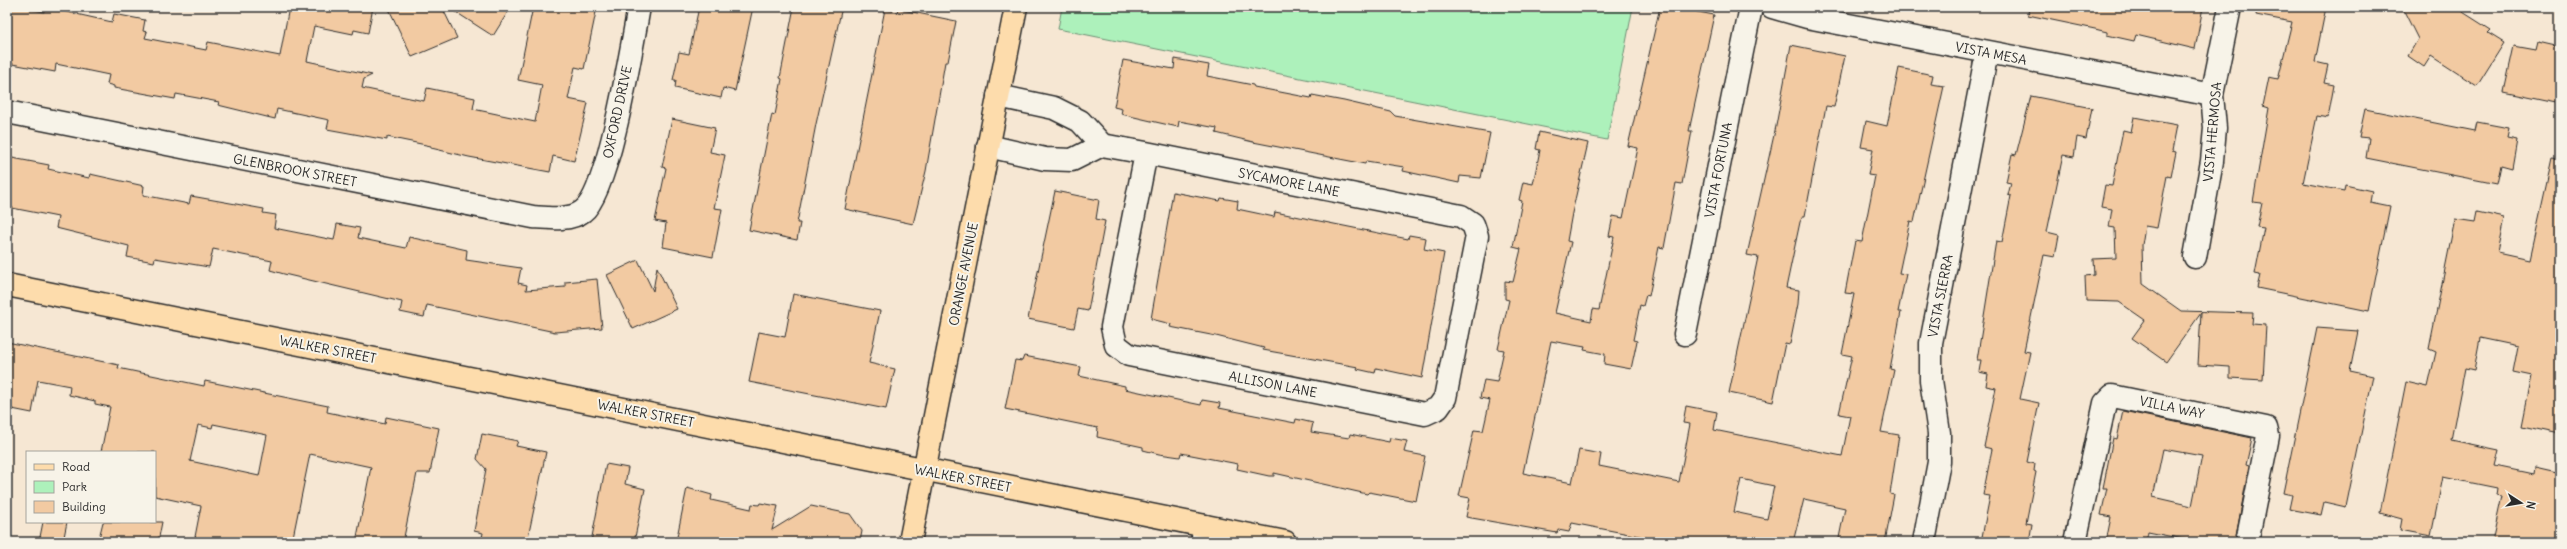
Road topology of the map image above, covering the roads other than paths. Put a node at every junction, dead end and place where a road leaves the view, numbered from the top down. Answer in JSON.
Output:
{"nodes":[{"id":1,"x":639,"y":7,"type":"edge"},
{"id":2,"x":1016,"y":7,"type":"edge"},
{"id":3,"x":1751,"y":7,"type":"edge"},
{"id":4,"x":1772,"y":7,"type":"edge"},
{"id":5,"x":2230,"y":7,"type":"edge"},
{"id":6,"x":1987,"y":52,"type":"junction"},
{"id":7,"x":2212,"y":95,"type":"junction"},
{"id":8,"x":998,"y":96,"type":"junction"},
{"id":9,"x":7,"y":112,"type":"edge"},
{"id":10,"x":1102,"y":145,"type":"junction"},
{"id":11,"x":988,"y":146,"type":"junction"},
{"id":12,"x":1146,"y":153,"type":"junction"},
{"id":13,"x":583,"y":212,"type":"joint"},
{"id":14,"x":1473,"y":224,"type":"joint"},
{"id":15,"x":2194,"y":257,"type":"dead end"},
{"id":16,"x":7,"y":284,"type":"edge"},
{"id":17,"x":1685,"y":334,"type":"dead end"},
{"id":18,"x":924,"y":471,"type":"junction"},
{"id":19,"x":1204,"y":534,"type":"edge"},
{"id":20,"x":910,"y":542,"type":"edge"},
{"id":21,"x":1285,"y":542,"type":"edge"},
{"id":22,"x":1924,"y":542,"type":"edge"},
{"id":23,"x":2075,"y":542,"type":"edge"},
{"id":24,"x":2247,"y":542,"type":"edge"}],
"edges":[{"from":1,"to":13,"type":"street","name":"OXFORD DRIVE"},
{"from":2,"to":8,"type":"main road","name":"ORANGE AVENUE"},
{"from":3,"to":17,"type":"street","name":"VISTA FORTUNA"},
{"from":4,"to":6,"type":"street","name":"VISTA MESA"},
{"from":5,"to":7,"type":"street","name":"VISTA HERMOSA"},
{"from":6,"to":7,"type":"street","name":"VISTA MESA"},
{"from":6,"to":22,"type":"street","name":"VISTA SIERRA"},
{"from":7,"to":15,"type":"street","name":"VISTA HERMOSA"},
{"from":8,"to":10,"type":"street"},
{"from":8,"to":11,"type":"main road","name":"ORANGE AVENUE"},
{"from":9,"to":13,"type":"street","name":"GLENBROOK STREET"},
{"from":10,"to":11,"type":"street"},
{"from":10,"to":12,"type":"street","name":"SYCAMORE LANE"},
{"from":11,"to":18,"type":"main road","name":"ORANGE AVENUE"},
{"from":12,"to":14,"type":"street","name":"SYCAMORE LANE"},
{"from":12,"to":14,"type":"street","name":"ALLISON LANE"},
{"from":16,"to":18,"type":"main road","name":"WALKER STREET"},
{"from":18,"to":19,"type":"main road","name":"WALKER STREET"},
{"from":18,"to":20,"type":"main road","name":"ORANGE AVENUE"},
{"from":19,"to":21,"type":"main road","name":"WALKER STREET"},
{"from":23,"to":24,"type":"street","name":"VILLA WAY"}]}
